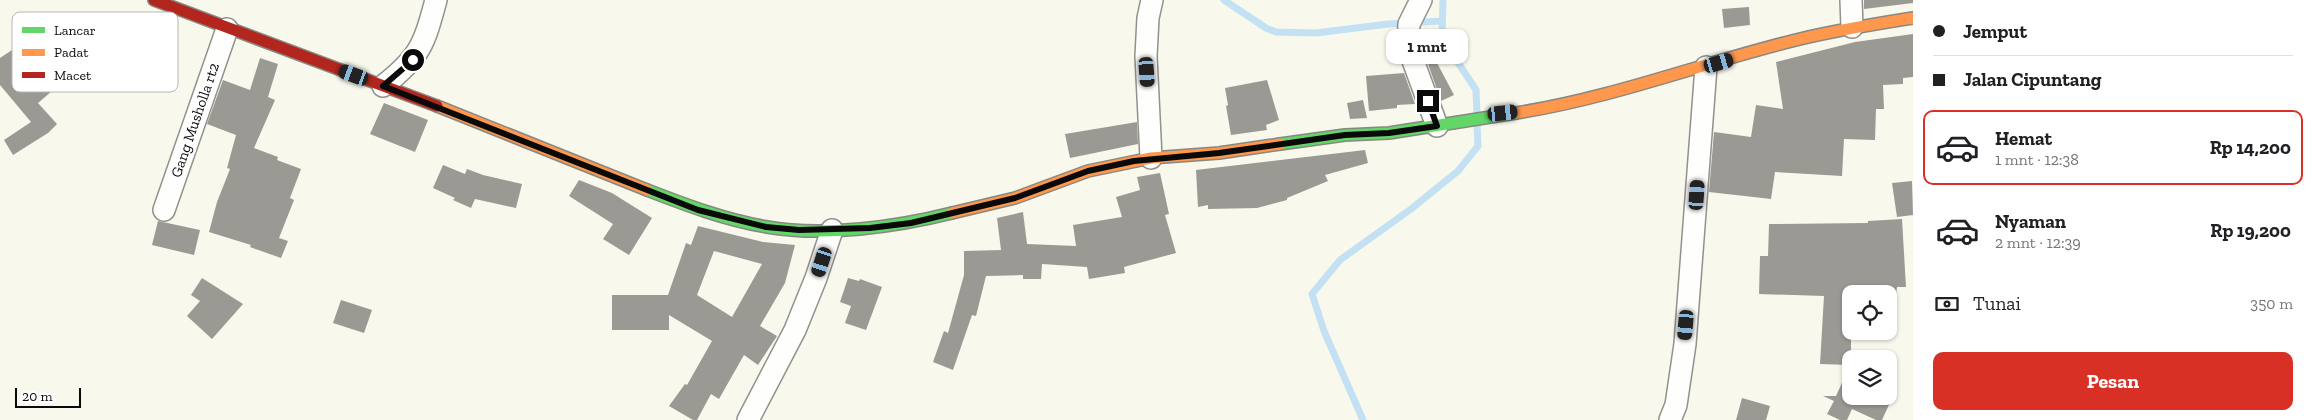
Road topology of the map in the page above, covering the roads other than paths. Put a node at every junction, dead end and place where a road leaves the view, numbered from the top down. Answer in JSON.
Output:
{"nodes":[{"id":1,"x":154,"y":0,"type":"edge"},
{"id":2,"x":436,"y":0,"type":"edge"},
{"id":3,"x":1152,"y":0,"type":"edge"},
{"id":4,"x":1421,"y":0,"type":"edge"},
{"id":5,"x":1851,"y":0,"type":"edge"},
{"id":6,"x":1913,"y":18,"type":"edge"},
{"id":7,"x":1852,"y":27,"type":"junction"},
{"id":8,"x":227,"y":29,"type":"junction"},
{"id":9,"x":1706,"y":67,"type":"junction"},
{"id":10,"x":383,"y":86,"type":"junction"},
{"id":11,"x":1433,"y":114,"type":"junction"},
{"id":12,"x":1151,"y":158,"type":"junction"},
{"id":13,"x":164,"y":210,"type":"dead end"},
{"id":14,"x":832,"y":230,"type":"junction"},
{"id":15,"x":748,"y":420,"type":"edge"},
{"id":16,"x":1670,"y":420,"type":"edge"}],
"edges":[{"from":1,"to":8,"type":"street"},
{"from":2,"to":10,"type":"street"},
{"from":3,"to":12,"type":"street"},
{"from":4,"to":11,"type":"street"},
{"from":5,"to":7,"type":"street"},
{"from":6,"to":7,"type":"street"},
{"from":7,"to":9,"type":"street"},
{"from":8,"to":10,"type":"street"},
{"from":8,"to":13,"type":"street","name":"Gang Musholla rt2"},
{"from":9,"to":11,"type":"street"},
{"from":9,"to":16,"type":"street"},
{"from":10,"to":14,"type":"street"},
{"from":11,"to":12,"type":"street"},
{"from":12,"to":14,"type":"street"},
{"from":14,"to":15,"type":"street"}]}
